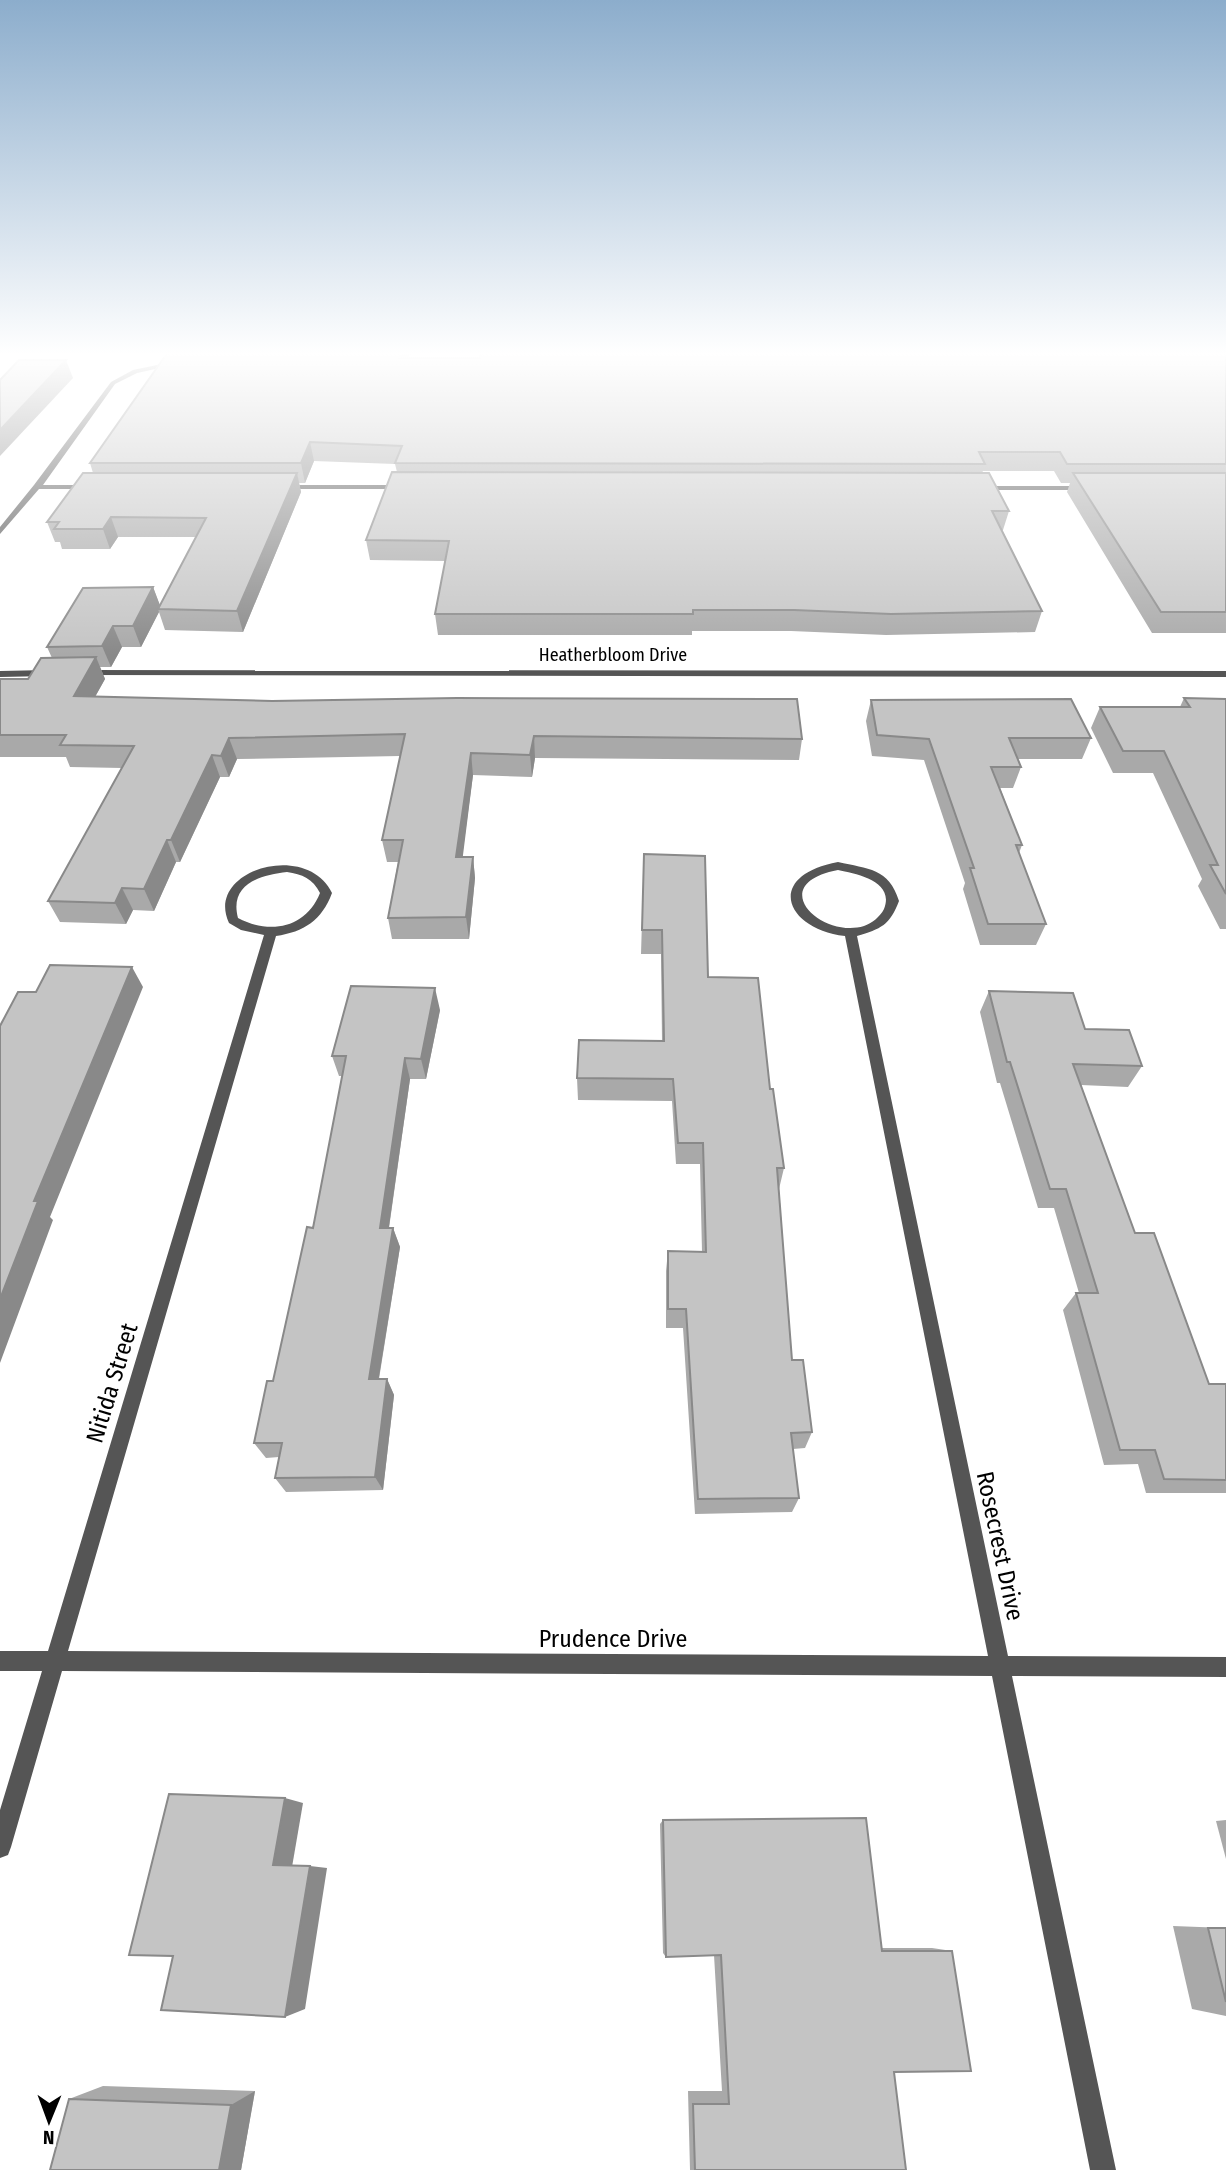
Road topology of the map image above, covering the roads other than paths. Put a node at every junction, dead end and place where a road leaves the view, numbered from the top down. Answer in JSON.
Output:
{"nodes":[{"id":1,"x":62,"y":453,"type":"edge"},
{"id":2,"x":37,"y":487,"type":"junction"},
{"id":3,"x":107,"y":487,"type":"edge"},
{"id":4,"x":275,"y":487,"type":"edge"},
{"id":5,"x":415,"y":487,"type":"edge"},
{"id":6,"x":974,"y":488,"type":"edge"},
{"id":7,"x":1100,"y":488,"type":"edge"},
{"id":8,"x":0,"y":532,"type":"edge"},
{"id":9,"x":54,"y":673,"type":"edge"},
{"id":10,"x":68,"y":673,"type":"edge"},
{"id":11,"x":0,"y":674,"type":"edge"},
{"id":12,"x":1226,"y":674,"type":"edge"},
{"id":13,"x":271,"y":932,"type":"junction"},
{"id":14,"x":850,"y":932,"type":"junction"},
{"id":15,"x":0,"y":1661,"type":"edge"},
{"id":16,"x":55,"y":1662,"type":"junction"},
{"id":17,"x":1000,"y":1667,"type":"junction"},
{"id":18,"x":1226,"y":1667,"type":"edge"},
{"id":19,"x":0,"y":1847,"type":"edge"},
{"id":20,"x":1103,"y":2170,"type":"edge"}],
"edges":[{"from":1,"to":2,"type":"street"},
{"from":2,"to":3,"type":"street"},
{"from":2,"to":8,"type":"street"},
{"from":4,"to":5,"type":"street"},
{"from":6,"to":7,"type":"street"},
{"from":9,"to":11,"type":"street"},
{"from":10,"to":12,"type":"street","name":"Heatherbloom Drive"},
{"from":13,"to":13,"type":"street"},
{"from":13,"to":16,"type":"street","name":"Nitida Street"},
{"from":14,"to":14,"type":"street"},
{"from":14,"to":17,"type":"street","name":"Rosecrest Drive"},
{"from":15,"to":16,"type":"street","name":"Prudence Drive"},
{"from":16,"to":17,"type":"street","name":"Prudence Drive"},
{"from":16,"to":19,"type":"street","name":"Nitida Street"},
{"from":17,"to":18,"type":"street","name":"Prudence Drive"},
{"from":17,"to":20,"type":"street","name":"Rosecrest Drive"}]}
